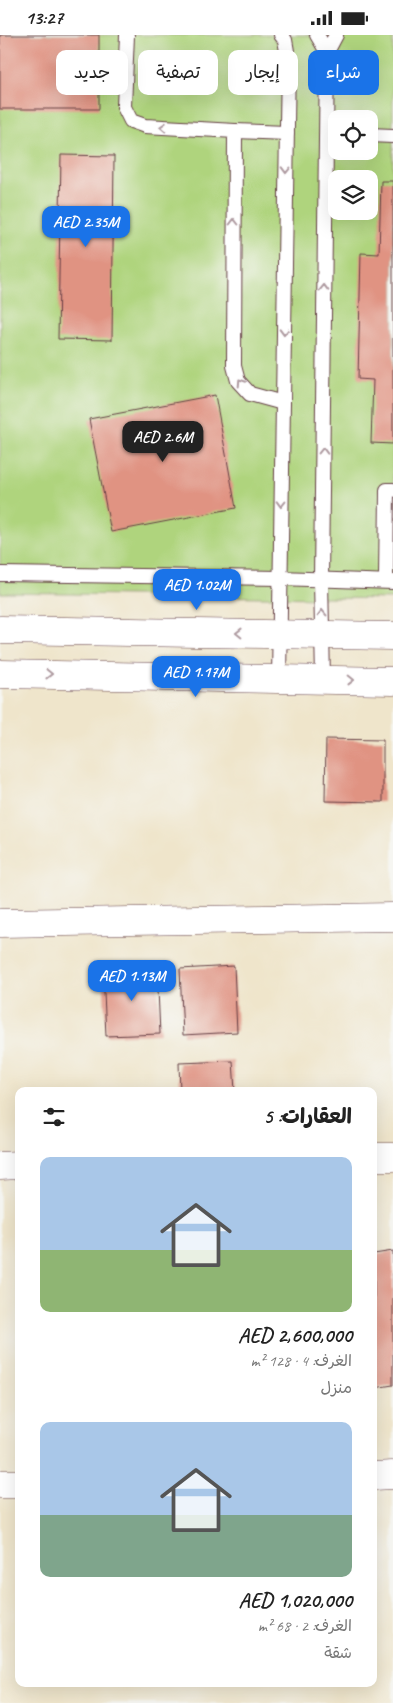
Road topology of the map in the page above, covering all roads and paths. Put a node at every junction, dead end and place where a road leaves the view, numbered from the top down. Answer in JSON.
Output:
{"nodes":[{"id":1,"x":127,"y":35,"type":"edge"},
{"id":2,"x":317,"y":35,"type":"edge"},
{"id":3,"x":336,"y":35,"type":"edge"},
{"id":4,"x":288,"y":37,"type":"edge"},
{"id":5,"x":326,"y":50,"type":"edge"},
{"id":6,"x":328,"y":50,"type":"edge"},
{"id":7,"x":329,"y":95,"type":"edge"},
{"id":8,"x":330,"y":110,"type":"edge"},
{"id":9,"x":235,"y":131,"type":"junction"},
{"id":10,"x":287,"y":133,"type":"junction"},
{"id":11,"x":378,"y":135,"type":"edge"},
{"id":12,"x":393,"y":136,"type":"edge"},
{"id":13,"x":330,"y":160,"type":"edge"},
{"id":14,"x":283,"y":403,"type":"junction"},
{"id":15,"x":393,"y":490,"type":"edge"},
{"id":16,"x":0,"y":574,"type":"edge"},
{"id":17,"x":280,"y":578,"type":"junction"},
{"id":18,"x":321,"y":580,"type":"junction"},
{"id":19,"x":390,"y":582,"type":"edge"},
{"id":20,"x":0,"y":630,"type":"edge"},
{"id":21,"x":279,"y":634,"type":"junction"},
{"id":22,"x":322,"y":635,"type":"junction"},
{"id":23,"x":393,"y":637,"type":"edge"},
{"id":24,"x":0,"y":674,"type":"edge"},
{"id":25,"x":279,"y":679,"type":"junction"},
{"id":26,"x":323,"y":680,"type":"junction"},
{"id":27,"x":393,"y":681,"type":"edge"},
{"id":28,"x":393,"y":917,"type":"edge"},
{"id":29,"x":0,"y":923,"type":"edge"},
{"id":30,"x":377,"y":1157,"type":"edge"},
{"id":31,"x":393,"y":1157,"type":"edge"},
{"id":32,"x":15,"y":1165,"type":"edge"},
{"id":33,"x":0,"y":1166,"type":"edge"},
{"id":34,"x":393,"y":1475,"type":"edge"},
{"id":35,"x":377,"y":1476,"type":"edge"},
{"id":36,"x":0,"y":1484,"type":"edge"},
{"id":37,"x":15,"y":1484,"type":"edge"}],
"edges":[{"from":9,"to":1,"type":"lane","one_way":true},
{"from":2,"to":5,"type":"lane"},
{"from":3,"to":6,"type":"lane"},
{"from":4,"to":10,"type":"lane"},
{"from":7,"to":8,"type":"lane"},
{"from":9,"to":10,"type":"lane"},
{"from":14,"to":9,"type":"lane","one_way":true},
{"from":10,"to":14,"type":"lane","one_way":true},
{"from":11,"to":12,"type":"lane"},
{"from":18,"to":13,"type":"lane","one_way":true},
{"from":14,"to":17,"type":"lane","one_way":true},
{"from":15,"to":19,"type":"lane"},
{"from":16,"to":17,"type":"lane"},
{"from":17,"to":18,"type":"lane"},
{"from":17,"to":21,"type":"lane"},
{"from":18,"to":19,"type":"lane"},
{"from":22,"to":18,"type":"lane","one_way":true},
{"from":21,"to":20,"type":"main road","one_way":true},
{"from":21,"to":22,"type":"main road"},
{"from":21,"to":25,"type":"lane"},
{"from":22,"to":23,"type":"main road"},
{"from":22,"to":26,"type":"lane"},
{"from":24,"to":25,"type":"main road","one_way":true},
{"from":25,"to":26,"type":"main road"},
{"from":26,"to":27,"type":"main road","one_way":true},
{"from":28,"to":29,"type":"main road"},
{"from":30,"to":31,"type":"main road"},
{"from":32,"to":33,"type":"main road"},
{"from":34,"to":35,"type":"main road"},
{"from":36,"to":37,"type":"main road"}]}
